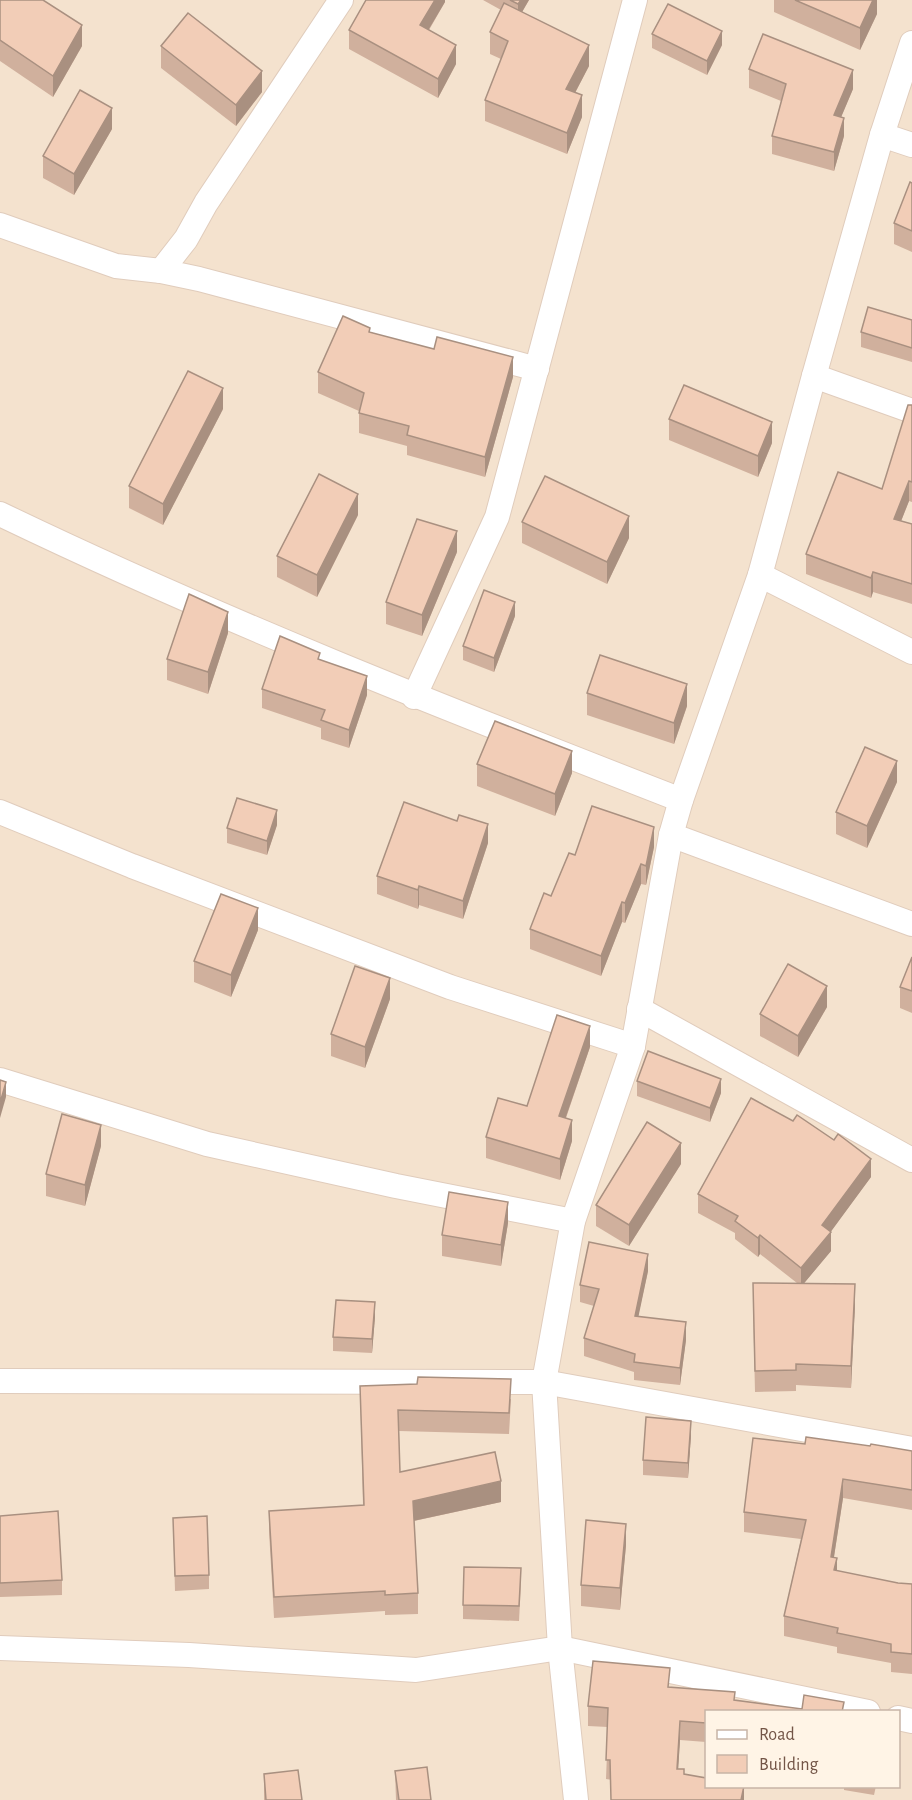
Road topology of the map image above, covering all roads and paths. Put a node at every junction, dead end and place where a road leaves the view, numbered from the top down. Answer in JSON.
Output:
{"nodes":[{"id":1,"x":341,"y":0,"type":"edge"},
{"id":2,"x":635,"y":0,"type":"edge"},
{"id":3,"x":912,"y":42,"type":"edge"},
{"id":4,"x":882,"y":135,"type":"junction"},
{"id":5,"x":912,"y":145,"type":"edge"},
{"id":6,"x":0,"y":225,"type":"edge"},
{"id":7,"x":186,"y":239,"type":"junction"},
{"id":8,"x":161,"y":272,"type":"junction"},
{"id":9,"x":199,"y":279,"type":"junction"},
{"id":10,"x":537,"y":369,"type":"junction"},
{"id":11,"x":814,"y":376,"type":"junction"},
{"id":12,"x":912,"y":411,"type":"edge"},
{"id":13,"x":0,"y":514,"type":"edge"},
{"id":14,"x":760,"y":575,"type":"junction"},
{"id":15,"x":912,"y":652,"type":"edge"},
{"id":16,"x":414,"y":697,"type":"junction"},
{"id":17,"x":681,"y":800,"type":"junction"},
{"id":18,"x":0,"y":812,"type":"edge"},
{"id":19,"x":671,"y":835,"type":"junction"},
{"id":20,"x":912,"y":924,"type":"edge"},
{"id":21,"x":639,"y":1009,"type":"junction"},
{"id":22,"x":633,"y":1046,"type":"junction"},
{"id":23,"x":0,"y":1080,"type":"edge"},
{"id":24,"x":912,"y":1160,"type":"edge"},
{"id":25,"x":573,"y":1221,"type":"junction"},
{"id":26,"x":0,"y":1381,"type":"edge"},
{"id":27,"x":544,"y":1382,"type":"junction"},
{"id":28,"x":912,"y":1449,"type":"edge"},
{"id":29,"x":0,"y":1648,"type":"edge"},
{"id":30,"x":560,"y":1648,"type":"junction"},
{"id":31,"x":858,"y":1710,"type":"edge"},
{"id":32,"x":576,"y":1800,"type":"edge"}],
"edges":[{"from":1,"to":7,"type":"street"},
{"from":2,"to":10,"type":"street"},
{"from":3,"to":4,"type":"street"},
{"from":4,"to":5,"type":"street"},
{"from":4,"to":11,"type":"street"},
{"from":6,"to":8,"type":"street"},
{"from":7,"to":8,"type":"street"},
{"from":7,"to":9,"type":"street"},
{"from":8,"to":9,"type":"street"},
{"from":9,"to":10,"type":"street"},
{"from":10,"to":16,"type":"street"},
{"from":11,"to":12,"type":"street"},
{"from":11,"to":14,"type":"street"},
{"from":13,"to":16,"type":"street"},
{"from":14,"to":15,"type":"street"},
{"from":14,"to":17,"type":"street"},
{"from":16,"to":17,"type":"street"},
{"from":17,"to":19,"type":"street"},
{"from":18,"to":22,"type":"street"},
{"from":19,"to":20,"type":"street"},
{"from":19,"to":21,"type":"street"},
{"from":21,"to":22,"type":"street"},
{"from":21,"to":24,"type":"street"},
{"from":22,"to":25,"type":"street"},
{"from":23,"to":25,"type":"street"},
{"from":25,"to":27,"type":"street"},
{"from":26,"to":27,"type":"street"},
{"from":27,"to":28,"type":"street"},
{"from":27,"to":30,"type":"street"},
{"from":29,"to":30,"type":"street"},
{"from":30,"to":31,"type":"street"},
{"from":30,"to":32,"type":"street"}]}
